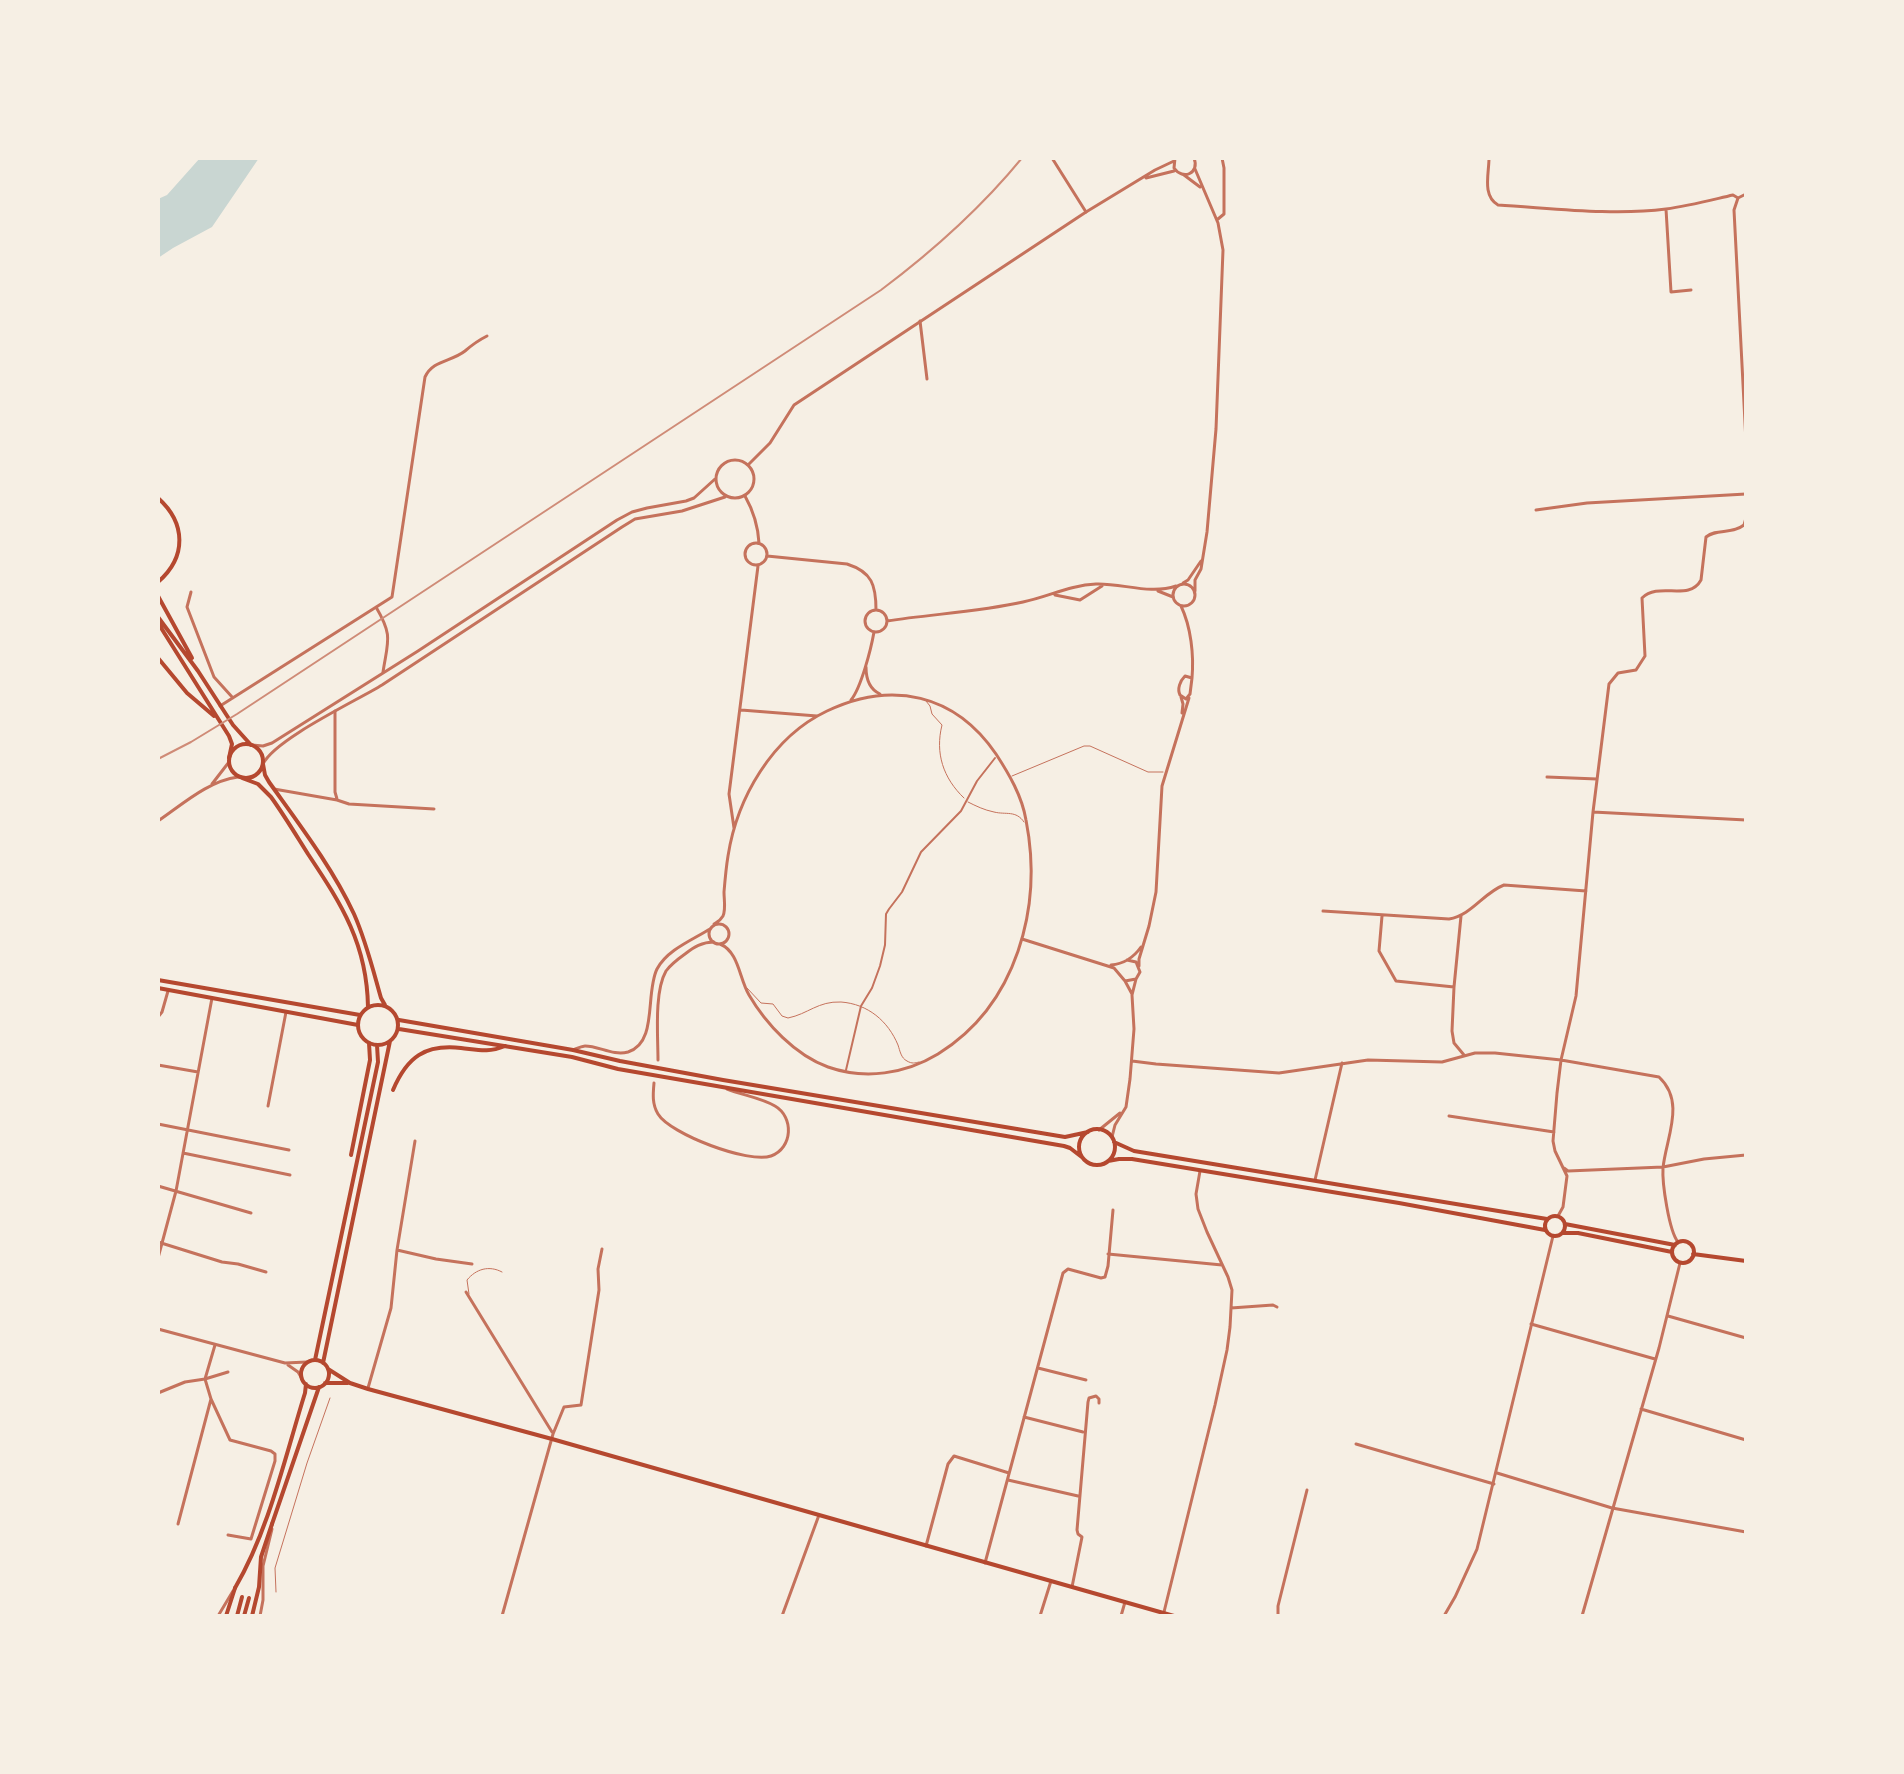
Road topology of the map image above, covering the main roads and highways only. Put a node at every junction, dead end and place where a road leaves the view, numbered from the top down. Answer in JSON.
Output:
{"nodes":[{"id":1,"x":158,"y":498,"type":"edge"},
{"id":2,"x":158,"y":582,"type":"edge"},
{"id":3,"x":158,"y":596,"type":"edge"},
{"id":4,"x":158,"y":617,"type":"edge"},
{"id":5,"x":158,"y":623,"type":"edge"},
{"id":6,"x":158,"y":658,"type":"edge"},
{"id":7,"x":198,"y":671,"type":"junction"},
{"id":8,"x":218,"y":719,"type":"junction"},
{"id":9,"x":251,"y":745,"type":"junction"},
{"id":10,"x":229,"y":760,"type":"junction"},
{"id":11,"x":263,"y":764,"type":"junction"},
{"id":12,"x":240,"y":778,"type":"junction"},
{"id":13,"x":158,"y":980,"type":"edge"},
{"id":14,"x":158,"y":988,"type":"edge"},
{"id":15,"x":385,"y":1005,"type":"junction"},
{"id":16,"x":368,"y":1007,"type":"junction"},
{"id":17,"x":360,"y":1015,"type":"junction"},
{"id":18,"x":399,"y":1020,"type":"junction"},
{"id":19,"x":358,"y":1025,"type":"junction"},
{"id":20,"x":399,"y":1029,"type":"junction"},
{"id":21,"x":390,"y":1041,"type":"junction"},
{"id":22,"x":369,"y":1043,"type":"junction"},
{"id":23,"x":377,"y":1045,"type":"junction"},
{"id":24,"x":505,"y":1046,"type":"junction"},
{"id":25,"x":393,"y":1090,"type":"dead end"},
{"id":26,"x":1088,"y":1132,"type":"junction"},
{"id":27,"x":1113,"y":1140,"type":"junction"},
{"id":28,"x":351,"y":1155,"type":"dead end"},
{"id":29,"x":1083,"y":1158,"type":"junction"},
{"id":30,"x":1108,"y":1161,"type":"junction"},
{"id":31,"x":1547,"y":1219,"type":"junction"},
{"id":32,"x":1565,"y":1224,"type":"junction"},
{"id":33,"x":1545,"y":1230,"type":"junction"},
{"id":34,"x":1563,"y":1233,"type":"junction"},
{"id":35,"x":1676,"y":1244,"type":"junction"},
{"id":36,"x":1672,"y":1252,"type":"junction"},
{"id":37,"x":1693,"y":1254,"type":"junction"},
{"id":38,"x":1746,"y":1261,"type":"edge"},
{"id":39,"x":315,"y":1360,"type":"junction"},
{"id":40,"x":323,"y":1363,"type":"junction"},
{"id":41,"x":328,"y":1369,"type":"junction"},
{"id":42,"x":350,"y":1383,"type":"junction"},
{"id":43,"x":306,"y":1384,"type":"junction"},
{"id":44,"x":324,"y":1384,"type":"junction"},
{"id":45,"x":319,"y":1387,"type":"junction"},
{"id":46,"x":242,"y":1597,"type":"dead end"},
{"id":47,"x":249,"y":1598,"type":"dead end"},
{"id":48,"x":226,"y":1616,"type":"edge"},
{"id":49,"x":237,"y":1616,"type":"edge"},
{"id":50,"x":244,"y":1616,"type":"edge"},
{"id":51,"x":252,"y":1616,"type":"edge"},
{"id":52,"x":1174,"y":1616,"type":"edge"}],
"edges":[{"from":1,"to":2,"type":"main road"},
{"from":3,"to":7,"type":"main road"},
{"from":4,"to":7,"type":"main road"},
{"from":5,"to":8,"type":"main road"},
{"from":6,"to":8,"type":"main road"},
{"from":7,"to":9,"type":"main road"},
{"from":8,"to":10,"type":"main road"},
{"from":9,"to":10,"type":"main road"},
{"from":9,"to":11,"type":"main road"},
{"from":10,"to":12,"type":"main road"},
{"from":11,"to":12,"type":"main road"},
{"from":11,"to":15,"type":"main road"},
{"from":12,"to":16,"type":"main road"},
{"from":13,"to":17,"type":"main road"},
{"from":14,"to":19,"type":"main road"},
{"from":15,"to":16,"type":"main road"},
{"from":15,"to":18,"type":"main road"},
{"from":16,"to":17,"type":"main road"},
{"from":17,"to":19,"type":"main road"},
{"from":18,"to":20,"type":"main road"},
{"from":18,"to":26,"type":"main road"},
{"from":19,"to":22,"type":"main road"},
{"from":20,"to":21,"type":"main road"},
{"from":20,"to":24,"type":"main road"},
{"from":21,"to":23,"type":"main road"},
{"from":21,"to":40,"type":"main road"},
{"from":22,"to":23,"type":"main road"},
{"from":22,"to":28,"type":"main road"},
{"from":23,"to":39,"type":"main road"},
{"from":24,"to":25,"type":"main road"},
{"from":24,"to":29,"type":"main road"},
{"from":26,"to":27,"type":"main road"},
{"from":26,"to":29,"type":"main road"},
{"from":27,"to":30,"type":"main road"},
{"from":27,"to":31,"type":"main road"},
{"from":29,"to":30,"type":"main road"},
{"from":30,"to":33,"type":"main road"},
{"from":31,"to":32,"type":"main road"},
{"from":31,"to":33,"type":"main road"},
{"from":32,"to":34,"type":"main road"},
{"from":32,"to":35,"type":"main road"},
{"from":33,"to":34,"type":"main road"},
{"from":34,"to":36,"type":"main road"},
{"from":35,"to":36,"type":"main road"},
{"from":35,"to":37,"type":"main road"},
{"from":36,"to":37,"type":"main road"},
{"from":37,"to":38,"type":"main road"},
{"from":39,"to":40,"type":"main road"},
{"from":39,"to":43,"type":"main road"},
{"from":40,"to":41,"type":"main road"},
{"from":41,"to":42,"type":"main road"},
{"from":41,"to":44,"type":"main road"},
{"from":42,"to":44,"type":"main road"},
{"from":42,"to":52,"type":"main road"},
{"from":43,"to":45,"type":"main road"},
{"from":43,"to":48,"type":"main road"},
{"from":44,"to":45,"type":"main road"},
{"from":45,"to":51,"type":"main road"},
{"from":46,"to":49,"type":"main road"},
{"from":47,"to":50,"type":"main road"}]}
